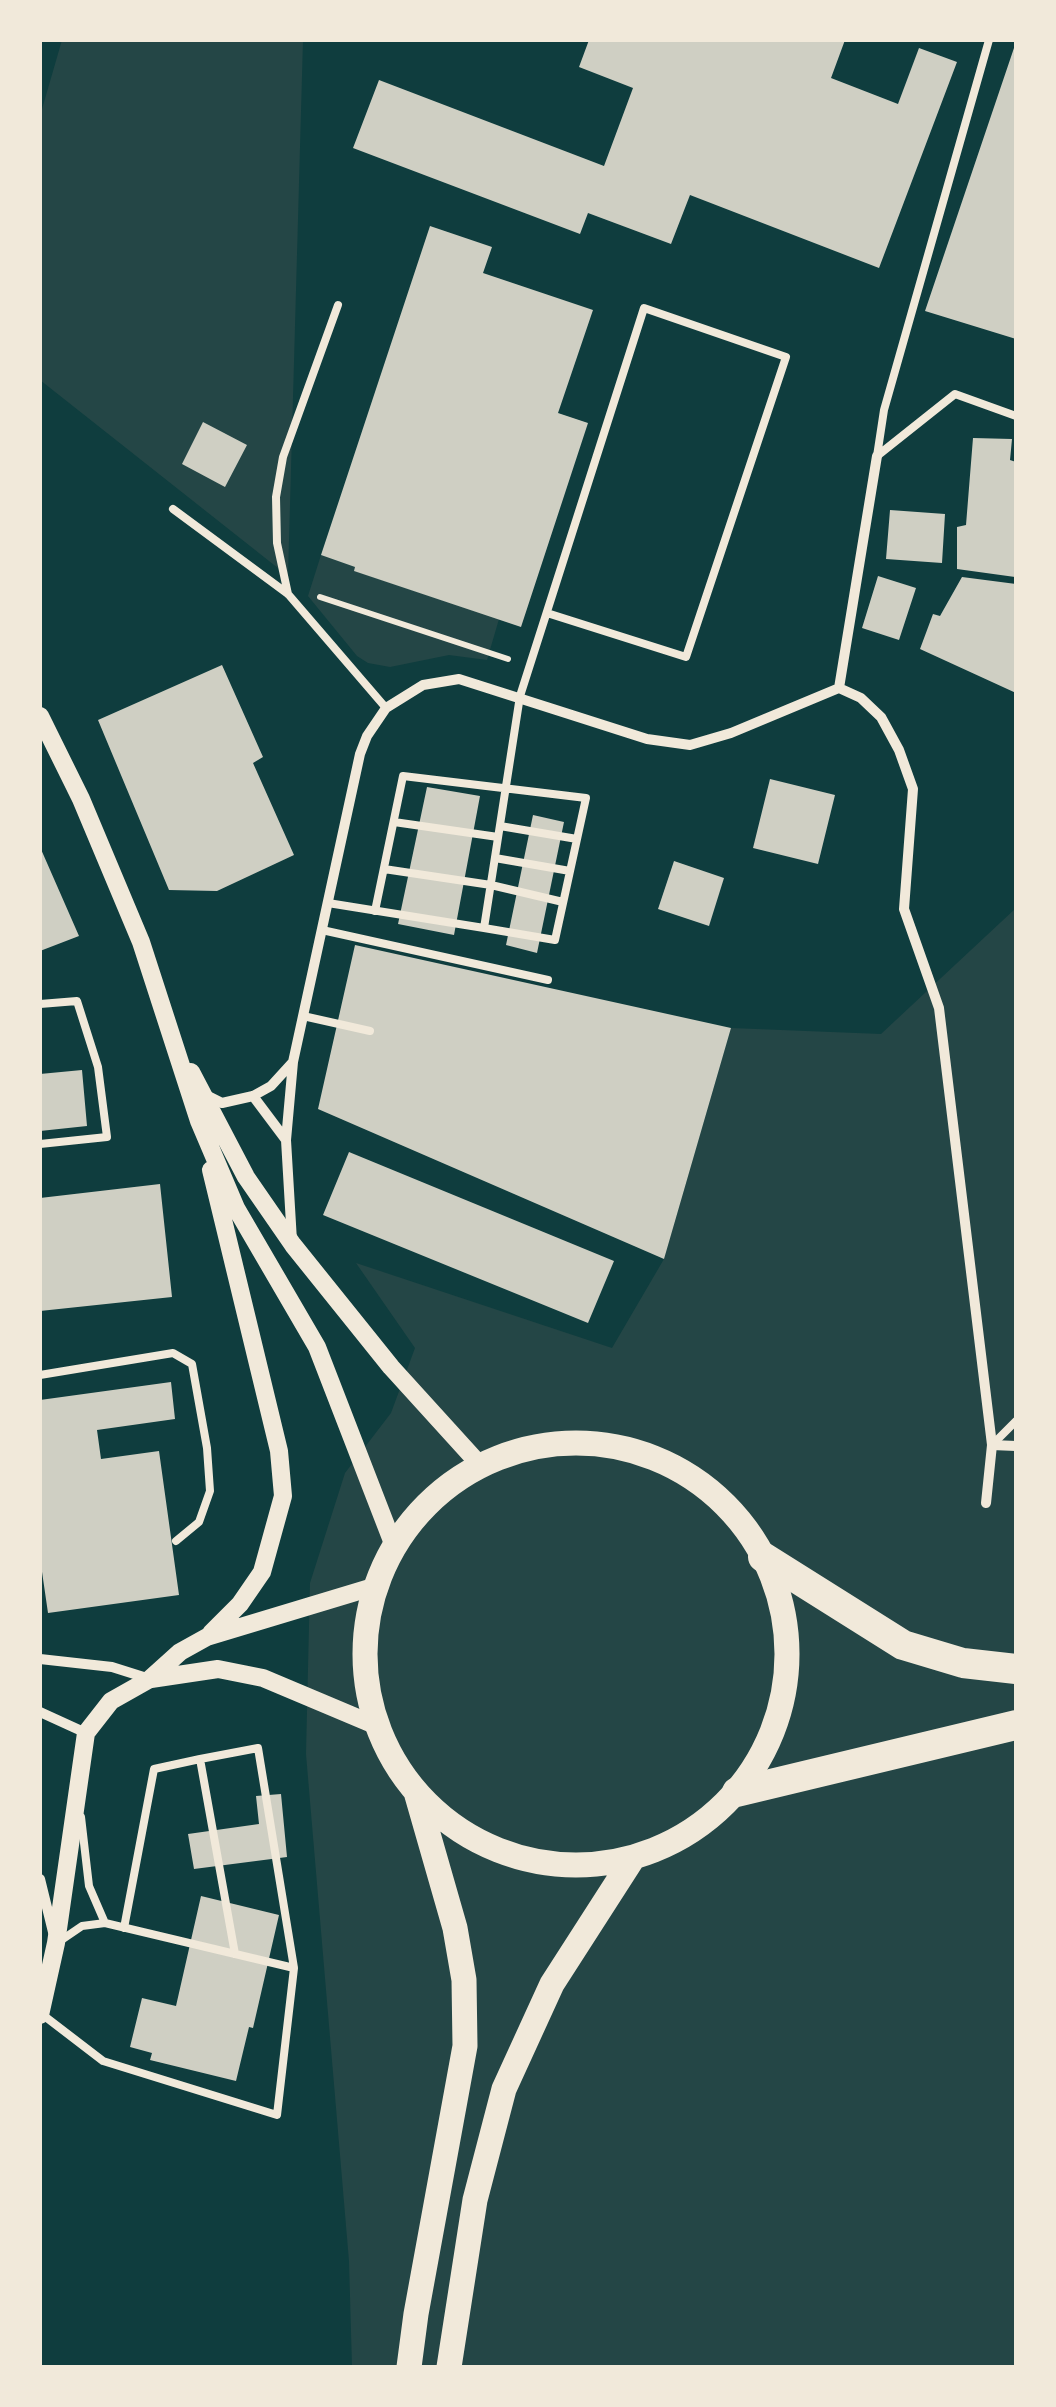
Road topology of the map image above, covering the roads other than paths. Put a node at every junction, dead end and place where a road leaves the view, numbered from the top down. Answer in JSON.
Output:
{"nodes":[{"id":1,"x":989,"y":40,"type":"edge"},
{"id":2,"x":338,"y":305,"type":"dead end"},
{"id":3,"x":1016,"y":416,"type":"edge"},
{"id":4,"x":877,"y":456,"type":"junction"},
{"id":5,"x":173,"y":509,"type":"dead end"},
{"id":6,"x":287,"y":590,"type":"junction"},
{"id":7,"x":547,"y":613,"type":"junction"},
{"id":8,"x":839,"y":688,"type":"junction"},
{"id":9,"x":520,"y":696,"type":"junction"},
{"id":10,"x":386,"y":708,"type":"junction"},
{"id":11,"x":40,"y":716,"type":"edge"},
{"id":12,"x":506,"y":790,"type":"junction"},
{"id":13,"x":394,"y":822,"type":"junction"},
{"id":14,"x":499,"y":832,"type":"junction"},
{"id":15,"x":577,"y":839,"type":"junction"},
{"id":16,"x":495,"y":858,"type":"junction"},
{"id":17,"x":384,"y":869,"type":"junction"},
{"id":18,"x":570,"y":871,"type":"junction"},
{"id":19,"x":491,"y":885,"type":"junction"},
{"id":20,"x":328,"y":902,"type":"junction"},
{"id":21,"x":564,"y":902,"type":"junction"},
{"id":22,"x":375,"y":910,"type":"junction"},
{"id":23,"x":484,"y":928,"type":"junction"},
{"id":24,"x":322,"y":930,"type":"junction"},
{"id":25,"x":548,"y":980,"type":"dead end"},
{"id":26,"x":40,"y":1004,"type":"edge"},
{"id":27,"x":303,"y":1016,"type":"junction"},
{"id":28,"x":370,"y":1031,"type":"dead end"},
{"id":29,"x":174,"y":1042,"type":"junction"},
{"id":30,"x":292,"y":1062,"type":"junction"},
{"id":31,"x":204,"y":1094,"type":"junction"},
{"id":32,"x":253,"y":1096,"type":"junction"},
{"id":33,"x":199,"y":1121,"type":"junction"},
{"id":34,"x":286,"y":1140,"type":"junction"},
{"id":35,"x":40,"y":1144,"type":"edge"},
{"id":36,"x":292,"y":1244,"type":"junction"},
{"id":37,"x":40,"y":1376,"type":"edge"},
{"id":38,"x":1016,"y":1421,"type":"edge"},
{"id":39,"x":992,"y":1445,"type":"junction"},
{"id":40,"x":1016,"y":1446,"type":"edge"},
{"id":41,"x":480,"y":1465,"type":"junction"},
{"id":42,"x":986,"y":1503,"type":"dead end"},
{"id":43,"x":176,"y":1540,"type":"dead end"},
{"id":44,"x":394,"y":1546,"type":"junction"},
{"id":45,"x":763,"y":1556,"type":"junction"},
{"id":46,"x":376,"y":1586,"type":"junction"},
{"id":47,"x":207,"y":1637,"type":"junction"},
{"id":48,"x":40,"y":1659,"type":"edge"},
{"id":49,"x":1016,"y":1669,"type":"edge"},
{"id":50,"x":150,"y":1679,"type":"junction"},
{"id":51,"x":40,"y":1712,"type":"edge"},
{"id":52,"x":1016,"y":1725,"type":"edge"},
{"id":53,"x":378,"y":1726,"type":"junction"},
{"id":54,"x":86,"y":1733,"type":"junction"},
{"id":55,"x":200,"y":1759,"type":"junction"},
{"id":56,"x":416,"y":1792,"type":"junction"},
{"id":57,"x":737,"y":1792,"type":"junction"},
{"id":58,"x":633,"y":1858,"type":"junction"},
{"id":59,"x":40,"y":1879,"type":"edge"},
{"id":60,"x":104,"y":1923,"type":"junction"},
{"id":61,"x":124,"y":1928,"type":"junction"},
{"id":62,"x":56,"y":1943,"type":"junction"},
{"id":63,"x":236,"y":1954,"type":"junction"},
{"id":64,"x":294,"y":1968,"type":"junction"},
{"id":65,"x":40,"y":2014,"type":"edge"},
{"id":66,"x":410,"y":2367,"type":"edge"},
{"id":67,"x":449,"y":2367,"type":"edge"}],
"edges":[{"from":1,"to":4,"type":"lane"},
{"from":2,"to":6,"type":"lane"},
{"from":3,"to":4,"type":"lane"},
{"from":4,"to":8,"type":"street"},
{"from":5,"to":6,"type":"lane"},
{"from":6,"to":10,"type":"lane"},
{"from":7,"to":7,"type":"lane"},
{"from":7,"to":9,"type":"lane"},
{"from":8,"to":9,"type":"street"},
{"from":8,"to":39,"type":"street"},
{"from":9,"to":10,"type":"street"},
{"from":9,"to":12,"type":"lane"},
{"from":10,"to":20,"type":"street"},
{"from":11,"to":29,"type":"street"},
{"from":12,"to":13,"type":"lane"},
{"from":12,"to":14,"type":"lane"},
{"from":12,"to":15,"type":"lane"},
{"from":13,"to":14,"type":"lane"},
{"from":13,"to":17,"type":"lane"},
{"from":14,"to":15,"type":"lane"},
{"from":14,"to":16,"type":"lane"},
{"from":15,"to":18,"type":"lane"},
{"from":16,"to":18,"type":"lane"},
{"from":16,"to":19,"type":"lane"},
{"from":17,"to":19,"type":"lane"},
{"from":17,"to":22,"type":"lane"},
{"from":18,"to":21,"type":"lane"},
{"from":19,"to":21,"type":"lane"},
{"from":19,"to":23,"type":"lane"},
{"from":20,"to":22,"type":"lane"},
{"from":20,"to":24,"type":"street"},
{"from":21,"to":23,"type":"lane"},
{"from":22,"to":23,"type":"lane"},
{"from":24,"to":25,"type":"lane"},
{"from":24,"to":27,"type":"street"},
{"from":26,"to":35,"type":"lane"},
{"from":27,"to":28,"type":"lane"},
{"from":27,"to":30,"type":"street"},
{"from":29,"to":31,"type":"street"},
{"from":29,"to":33,"type":"street"},
{"from":30,"to":32,"type":"street"},
{"from":30,"to":34,"type":"street"},
{"from":31,"to":32,"type":"street"},
{"from":31,"to":36,"type":"street"},
{"from":32,"to":34,"type":"street"},
{"from":33,"to":44,"type":"street"},
{"from":33,"to":47,"type":"street"},
{"from":34,"to":36,"type":"street"},
{"from":36,"to":41,"type":"street"},
{"from":37,"to":43,"type":"lane"},
{"from":38,"to":39,"type":"lane"},
{"from":39,"to":40,"type":"street"},
{"from":39,"to":42,"type":"street"},
{"from":41,"to":44,"type":"main road"},
{"from":41,"to":45,"type":"main road"},
{"from":44,"to":46,"type":"main road"},
{"from":45,"to":49,"type":"highway"},
{"from":45,"to":57,"type":"main road"},
{"from":46,"to":47,"type":"street"},
{"from":46,"to":53,"type":"main road"},
{"from":47,"to":50,"type":"street"},
{"from":48,"to":50,"type":"street"},
{"from":50,"to":53,"type":"street"},
{"from":50,"to":54,"type":"street"},
{"from":51,"to":54,"type":"street"},
{"from":52,"to":57,"type":"highway"},
{"from":53,"to":56,"type":"main road"},
{"from":54,"to":60,"type":"lane"},
{"from":54,"to":62,"type":"street"},
{"from":55,"to":61,"type":"lane"},
{"from":55,"to":63,"type":"lane"},
{"from":55,"to":64,"type":"lane"},
{"from":56,"to":58,"type":"main road"},
{"from":56,"to":66,"type":"main road"},
{"from":57,"to":58,"type":"main road"},
{"from":58,"to":67,"type":"main road"},
{"from":59,"to":62,"type":"street"},
{"from":60,"to":61,"type":"lane"},
{"from":60,"to":62,"type":"lane"},
{"from":61,"to":63,"type":"lane"},
{"from":62,"to":65,"type":"street"},
{"from":63,"to":64,"type":"lane"},
{"from":64,"to":65,"type":"lane"}]}
